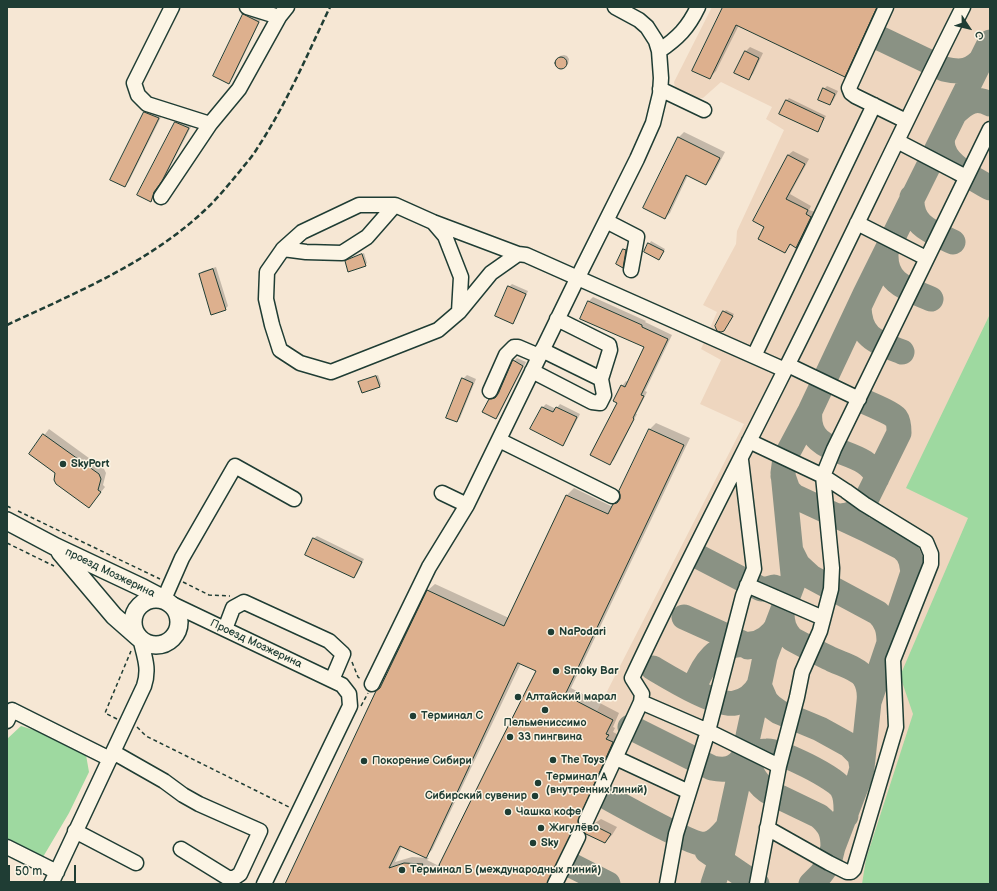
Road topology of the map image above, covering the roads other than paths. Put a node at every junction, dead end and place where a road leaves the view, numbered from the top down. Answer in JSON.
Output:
{"nodes":[{"id":1,"x":172,"y":7,"type":"edge"},
{"id":2,"x":247,"y":7,"type":"edge"},
{"id":3,"x":615,"y":7,"type":"edge"},
{"id":4,"x":698,"y":7,"type":"edge"},
{"id":5,"x":886,"y":7,"type":"edge"},
{"id":6,"x":963,"y":7,"type":"edge"},
{"id":7,"x":283,"y":12,"type":"edge"},
{"id":8,"x":659,"y":51,"type":"junction"},
{"id":9,"x":660,"y":89,"type":"junction"},
{"id":10,"x":874,"y":105,"type":"junction"},
{"id":11,"x":704,"y":110,"type":"dead end"},
{"id":12,"x":906,"y":121,"type":"junction"},
{"id":13,"x":210,"y":124,"type":"junction"},
{"id":14,"x":990,"y":129,"type":"edge"},
{"id":15,"x":897,"y":141,"type":"junction"},
{"id":16,"x":966,"y":177,"type":"junction"},
{"id":17,"x":161,"y":196,"type":"dead end"},
{"id":18,"x":395,"y":205,"type":"junction"},
{"id":19,"x":606,"y":221,"type":"junction"},
{"id":20,"x":433,"y":222,"type":"junction"},
{"id":21,"x":857,"y":223,"type":"junction"},
{"id":22,"x":283,"y":249,"type":"junction"},
{"id":23,"x":518,"y":254,"type":"junction"},
{"id":24,"x":926,"y":258,"type":"junction"},
{"id":25,"x":632,"y":270,"type":"dead end"},
{"id":26,"x":578,"y":277,"type":"junction"},
{"id":27,"x":459,"y":312,"type":"junction"},
{"id":28,"x":557,"y":319,"type":"junction"},
{"id":29,"x":541,"y":353,"type":"junction"},
{"id":30,"x":754,"y":356,"type":"junction"},
{"id":31,"x":786,"y":368,"type":"junction"},
{"id":32,"x":532,"y":371,"type":"junction"},
{"id":33,"x":601,"y":379,"type":"junction"},
{"id":34,"x":490,"y":391,"type":"dead end"},
{"id":35,"x":859,"y":399,"type":"junction"},
{"id":36,"x":498,"y":440,"type":"junction"},
{"id":37,"x":749,"y":441,"type":"junction"},
{"id":38,"x":741,"y":460,"type":"junction"},
{"id":39,"x":822,"y":476,"type":"junction"},
{"id":40,"x":442,"y":493,"type":"dead end"},
{"id":41,"x":612,"y":496,"type":"dead end"},
{"id":42,"x":294,"y":499,"type":"dead end"},
{"id":43,"x":467,"y":505,"type":"junction"},
{"id":44,"x":7,"y":521,"type":"edge"},
{"id":45,"x":56,"y":547,"type":"junction"},
{"id":46,"x":747,"y":585,"type":"junction"},
{"id":47,"x":167,"y":601,"type":"junction"},
{"id":48,"x":823,"y":618,"type":"junction"},
{"id":49,"x":225,"y":629,"type":"junction"},
{"id":50,"x":140,"y":638,"type":"junction"},
{"id":51,"x":337,"y":682,"type":"junction"},
{"id":52,"x":372,"y":684,"type":"road end"},
{"id":53,"x":641,"y":702,"type":"junction"},
{"id":54,"x":7,"y":721,"type":"edge"},
{"id":55,"x":708,"y":731,"type":"junction"},
{"id":56,"x":112,"y":755,"type":"junction"},
{"id":57,"x":616,"y":758,"type":"junction"},
{"id":58,"x":779,"y":766,"type":"junction"},
{"id":59,"x":689,"y":792,"type":"junction"},
{"id":60,"x":586,"y":821,"type":"dead end"},
{"id":61,"x":767,"y":828,"type":"junction"},
{"id":62,"x":75,"y":831,"type":"junction"},
{"id":63,"x":578,"y":837,"type":"dead end"},
{"id":64,"x":7,"y":848,"type":"edge"},
{"id":65,"x":180,"y":849,"type":"dead end"},
{"id":66,"x":136,"y":863,"type":"dead end"},
{"id":67,"x":54,"y":878,"type":"edge"},
{"id":68,"x":264,"y":884,"type":"edge"},
{"id":69,"x":555,"y":884,"type":"edge"},
{"id":70,"x":667,"y":884,"type":"edge"},
{"id":71,"x":757,"y":884,"type":"edge"}],
"edges":[{"from":1,"to":13,"type":"street"},
{"from":2,"to":7,"type":"street"},
{"from":3,"to":8,"type":"street"},
{"from":4,"to":8,"type":"street"},
{"from":5,"to":10,"type":"street"},
{"from":6,"to":12,"type":"street"},
{"from":7,"to":13,"type":"street"},
{"from":8,"to":9,"type":"street"},
{"from":9,"to":11,"type":"street"},
{"from":9,"to":19,"type":"street"},
{"from":10,"to":12,"type":"street"},
{"from":10,"to":30,"type":"street"},
{"from":12,"to":15,"type":"street"},
{"from":13,"to":17,"type":"street"},
{"from":14,"to":16,"type":"street"},
{"from":15,"to":16,"type":"street"},
{"from":15,"to":21,"type":"street"},
{"from":16,"to":24,"type":"street"},
{"from":18,"to":20,"type":"street"},
{"from":18,"to":22,"type":"street"},
{"from":18,"to":22,"type":"street"},
{"from":19,"to":25,"type":"street"},
{"from":19,"to":26,"type":"street"},
{"from":20,"to":23,"type":"street"},
{"from":20,"to":27,"type":"street"},
{"from":21,"to":24,"type":"street"},
{"from":21,"to":31,"type":"street"},
{"from":22,"to":27,"type":"street"},
{"from":23,"to":26,"type":"street"},
{"from":23,"to":27,"type":"street"},
{"from":24,"to":35,"type":"street"},
{"from":26,"to":28,"type":"street"},
{"from":26,"to":30,"type":"street"},
{"from":28,"to":29,"type":"street"},
{"from":28,"to":33,"type":"street"},
{"from":29,"to":32,"type":"street"},
{"from":29,"to":33,"type":"street"},
{"from":29,"to":34,"type":"street"},
{"from":30,"to":31,"type":"street"},
{"from":31,"to":35,"type":"street"},
{"from":31,"to":37,"type":"street"},
{"from":32,"to":33,"type":"street"},
{"from":32,"to":36,"type":"street"},
{"from":35,"to":39,"type":"street"},
{"from":36,"to":41,"type":"street"},
{"from":36,"to":43,"type":"street"},
{"from":37,"to":38,"type":"street"},
{"from":37,"to":39,"type":"street"},
{"from":38,"to":46,"type":"street"},
{"from":38,"to":53,"type":"street"},
{"from":39,"to":48,"type":"street"},
{"from":39,"to":61,"type":"street"},
{"from":40,"to":43,"type":"street"},
{"from":42,"to":47,"type":"street"},
{"from":43,"to":52,"type":"street"},
{"from":44,"to":45,"type":"main road","name":"проезд Мозжерина"},
{"from":45,"to":47,"type":"main road","name":"проезд Мозжерина"},
{"from":45,"to":50,"type":"main road","name":"проезд Мозжерина"},
{"from":46,"to":48,"type":"street"},
{"from":46,"to":55,"type":"street"},
{"from":47,"to":49,"type":"street","name":"Проезд Мозжерина"},
{"from":47,"to":50,"type":"main road","name":"Проезд Мозжерина"},
{"from":47,"to":50,"type":"main road"},
{"from":48,"to":58,"type":"street"},
{"from":49,"to":51,"type":"street","name":"Проезд Мозжерина"},
{"from":49,"to":51,"type":"street"},
{"from":50,"to":56,"type":"street"},
{"from":51,"to":68,"type":"street"},
{"from":53,"to":55,"type":"street"},
{"from":53,"to":57,"type":"street"},
{"from":54,"to":56,"type":"street"},
{"from":55,"to":58,"type":"street"},
{"from":55,"to":59,"type":"street"},
{"from":56,"to":62,"type":"street"},
{"from":56,"to":65,"type":"street"},
{"from":57,"to":59,"type":"street"},
{"from":57,"to":60,"type":"street"},
{"from":58,"to":61,"type":"street"},
{"from":59,"to":70,"type":"street"},
{"from":61,"to":71,"type":"street"},
{"from":62,"to":66,"type":"street"},
{"from":62,"to":67,"type":"street"},
{"from":63,"to":69,"type":"street"},
{"from":64,"to":67,"type":"street"}]}
